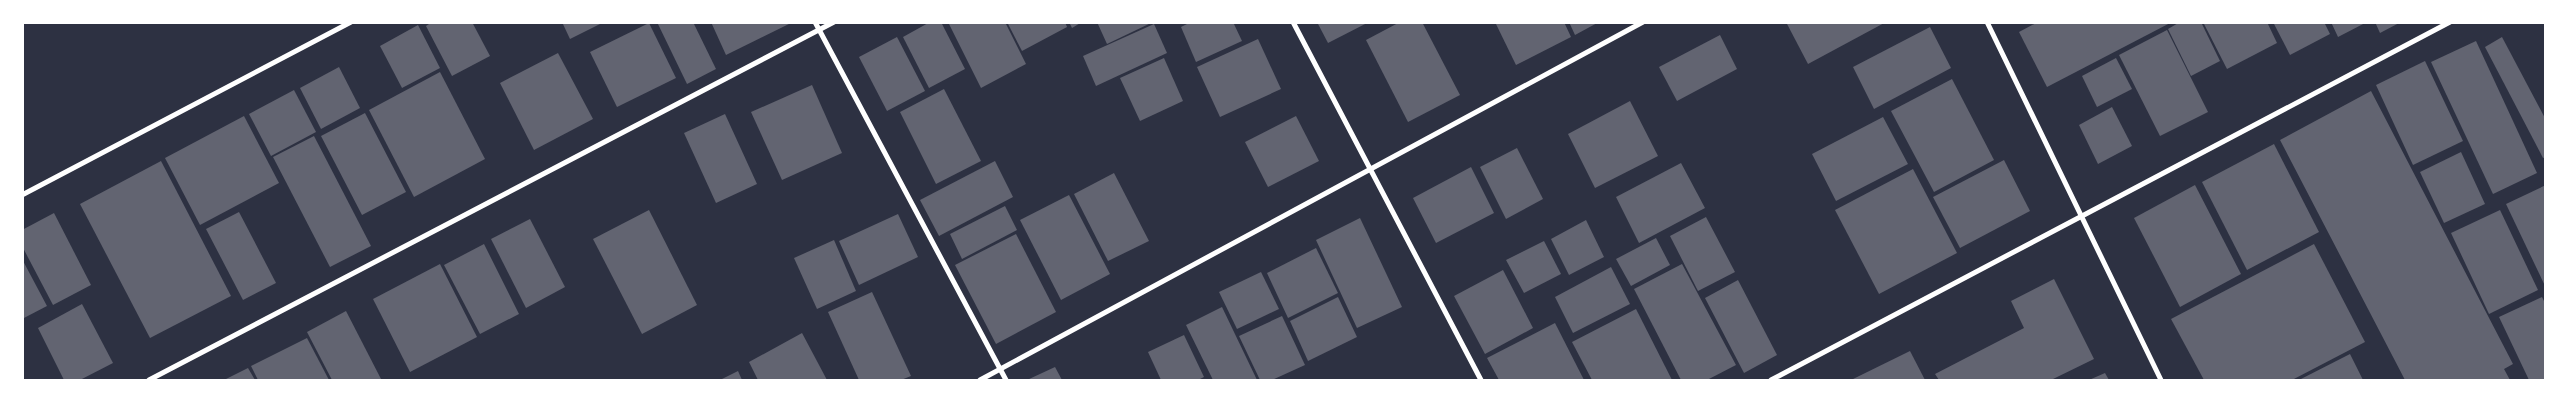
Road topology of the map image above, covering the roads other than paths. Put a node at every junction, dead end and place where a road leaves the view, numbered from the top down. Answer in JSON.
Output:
{"nodes":[{"id":1,"x":350,"y":22,"type":"edge"},
{"id":2,"x":815,"y":22,"type":"edge"},
{"id":3,"x":834,"y":22,"type":"edge"},
{"id":4,"x":1293,"y":22,"type":"edge"},
{"id":5,"x":1643,"y":22,"type":"edge"},
{"id":6,"x":1987,"y":22,"type":"edge"},
{"id":7,"x":2450,"y":22,"type":"edge"},
{"id":8,"x":819,"y":30,"type":"junction"},
{"id":9,"x":1370,"y":171,"type":"junction"},
{"id":10,"x":22,"y":195,"type":"edge"},
{"id":11,"x":2081,"y":217,"type":"junction"},
{"id":12,"x":1001,"y":370,"type":"junction"},
{"id":13,"x":149,"y":380,"type":"edge"},
{"id":14,"x":980,"y":380,"type":"edge"},
{"id":15,"x":1006,"y":380,"type":"edge"},
{"id":16,"x":1481,"y":380,"type":"edge"},
{"id":17,"x":1771,"y":380,"type":"edge"},
{"id":18,"x":2161,"y":380,"type":"edge"}],
"edges":[{"from":1,"to":10,"type":"street"},
{"from":2,"to":8,"type":"street"},
{"from":3,"to":8,"type":"street"},
{"from":4,"to":9,"type":"street"},
{"from":5,"to":9,"type":"street"},
{"from":6,"to":11,"type":"street"},
{"from":7,"to":11,"type":"street"},
{"from":8,"to":12,"type":"street"},
{"from":8,"to":13,"type":"street"},
{"from":9,"to":12,"type":"street"},
{"from":9,"to":16,"type":"street"},
{"from":11,"to":17,"type":"street"},
{"from":11,"to":18,"type":"street"},
{"from":12,"to":14,"type":"street"},
{"from":12,"to":15,"type":"street"}]}
